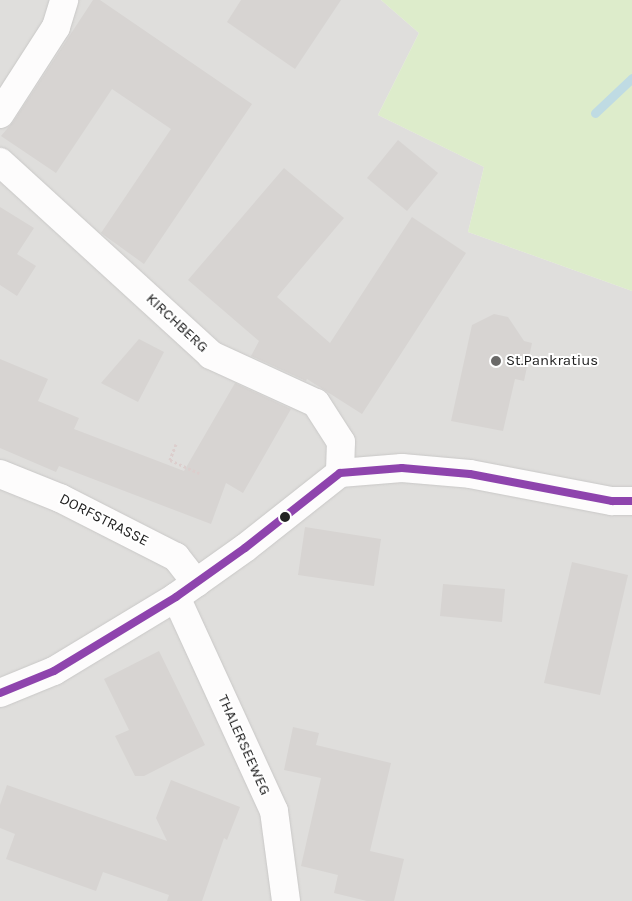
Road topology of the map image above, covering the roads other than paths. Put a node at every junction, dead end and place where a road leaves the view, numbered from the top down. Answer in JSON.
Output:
{"nodes":[{"id":1,"x":64,"y":0,"type":"edge"},
{"id":2,"x":0,"y":114,"type":"edge"},
{"id":3,"x":0,"y":162,"type":"edge"},
{"id":4,"x":340,"y":473,"type":"junction"},
{"id":5,"x":0,"y":474,"type":"edge"},
{"id":6,"x":632,"y":501,"type":"edge"},
{"id":7,"x":186,"y":590,"type":"junction"},
{"id":8,"x":0,"y":693,"type":"edge"},
{"id":9,"x":286,"y":901,"type":"edge"}],
"edges":[{"from":1,"to":2,"type":"street"},
{"from":3,"to":4,"type":"street","name":"KIRCHBERG"},
{"from":4,"to":6,"type":"street"},
{"from":4,"to":7,"type":"street"},
{"from":5,"to":7,"type":"street","name":"DORFSTRASSE"},
{"from":7,"to":8,"type":"street"},
{"from":7,"to":9,"type":"street","name":"THALERSEEWEG"}]}
